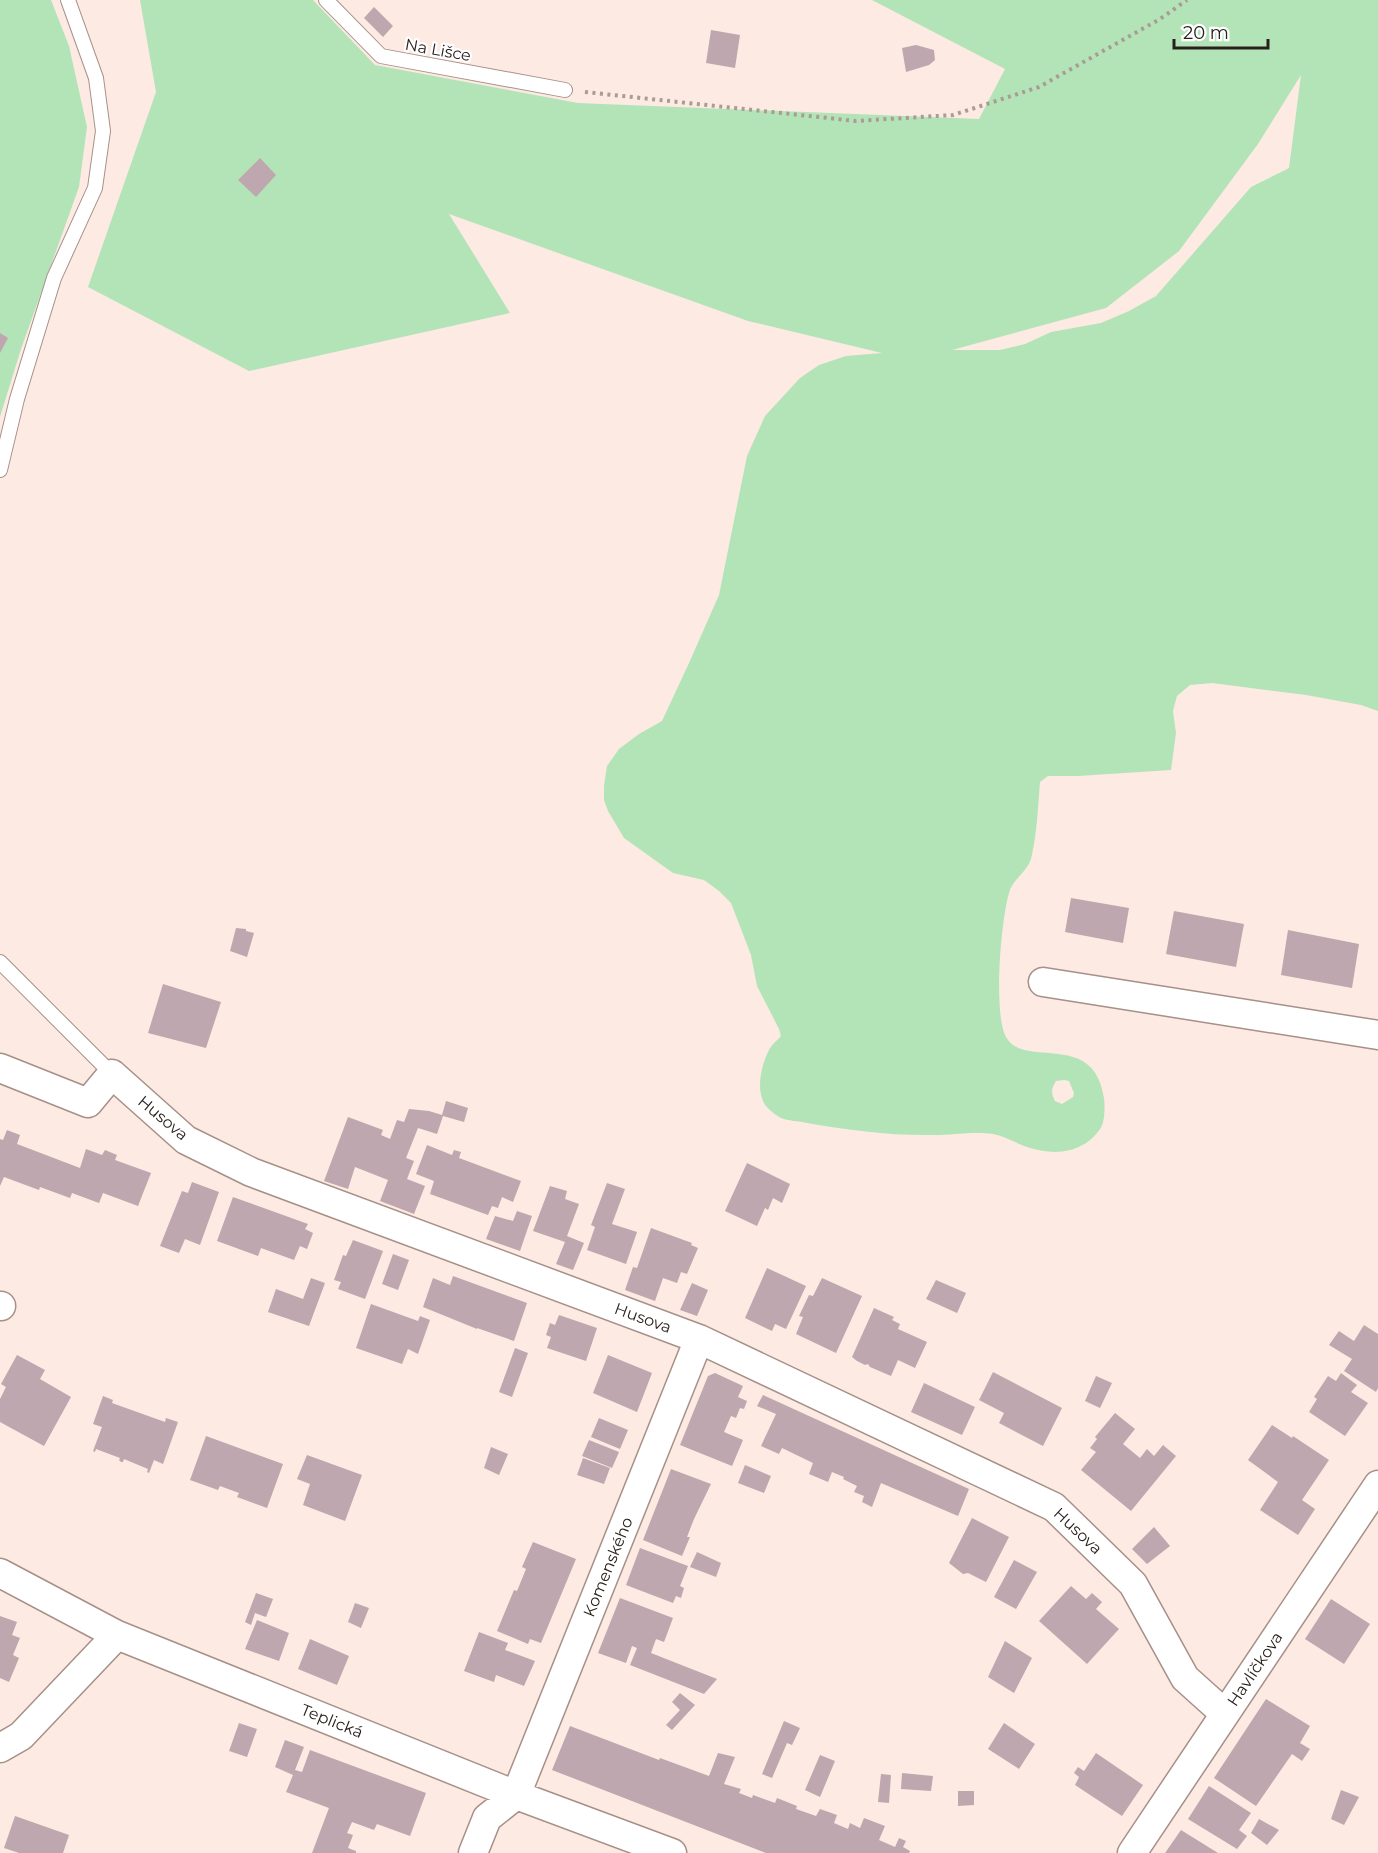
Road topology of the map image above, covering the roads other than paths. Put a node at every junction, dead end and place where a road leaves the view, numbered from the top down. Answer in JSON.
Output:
{"nodes":[{"id":1,"x":68,"y":0,"type":"edge"},
{"id":2,"x":326,"y":0,"type":"edge"},
{"id":3,"x":565,"y":90,"type":"road end"},
{"id":4,"x":0,"y":470,"type":"edge"},
{"id":5,"x":0,"y":962,"type":"edge"},
{"id":6,"x":1043,"y":982,"type":"dead end"},
{"id":7,"x":1378,"y":1035,"type":"edge"},
{"id":8,"x":0,"y":1068,"type":"edge"},
{"id":9,"x":112,"y":1074,"type":"junction"},
{"id":10,"x":699,"y":1339,"type":"junction"},
{"id":11,"x":1378,"y":1485,"type":"edge"},
{"id":12,"x":0,"y":1573,"type":"edge"},
{"id":13,"x":117,"y":1635,"type":"junction"},
{"id":14,"x":1224,"y":1713,"type":"junction"},
{"id":15,"x":0,"y":1748,"type":"edge"},
{"id":16,"x":516,"y":1795,"type":"junction"},
{"id":17,"x":473,"y":1853,"type":"edge"},
{"id":18,"x":672,"y":1853,"type":"edge"},
{"id":19,"x":1132,"y":1853,"type":"edge"}],
"edges":[{"from":1,"to":4,"type":"lane"},
{"from":2,"to":3,"type":"lane","name":"Na Lišce"},
{"from":5,"to":9,"type":"lane"},
{"from":6,"to":7,"type":"street"},
{"from":8,"to":9,"type":"street"},
{"from":9,"to":10,"type":"street","name":"Husova"},
{"from":10,"to":14,"type":"street","name":"Husova"},
{"from":10,"to":16,"type":"street","name":"Komenského"},
{"from":11,"to":14,"type":"street","name":"Havlíčkova"},
{"from":12,"to":13,"type":"street","name":"Teplická"},
{"from":13,"to":15,"type":"street"},
{"from":13,"to":16,"type":"street","name":"Teplická"},
{"from":14,"to":19,"type":"street","name":"Havlíčkova"},
{"from":16,"to":17,"type":"street"},
{"from":16,"to":18,"type":"street","name":"Teplická"}]}
